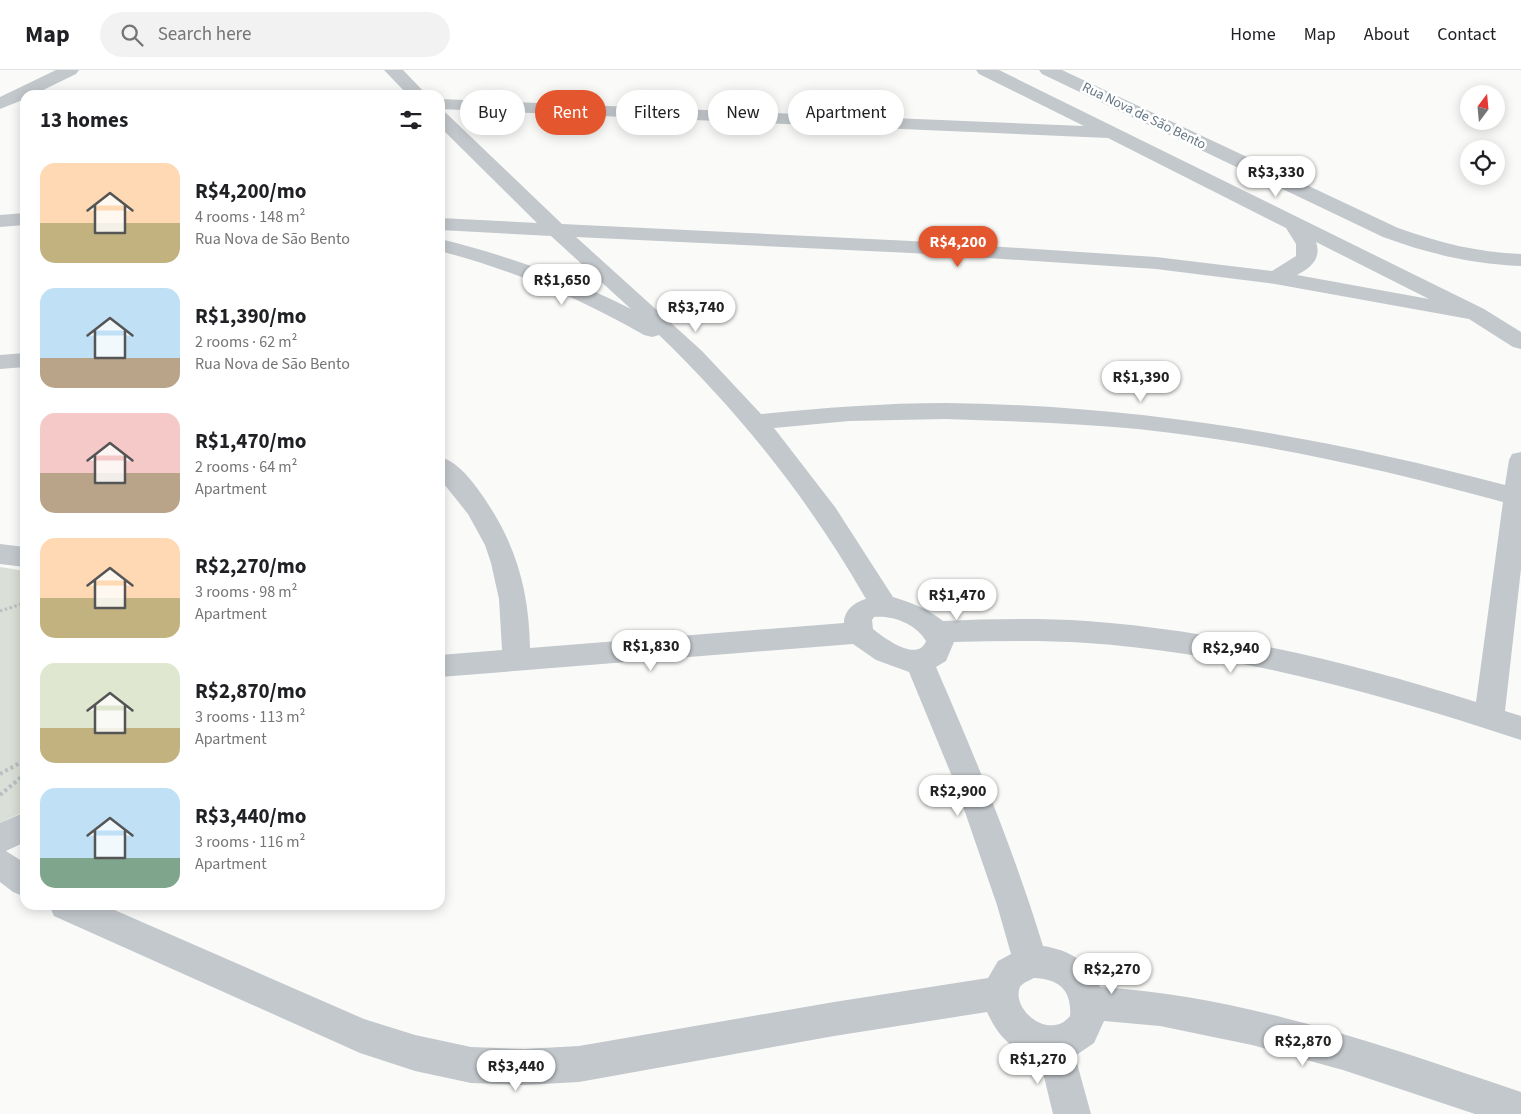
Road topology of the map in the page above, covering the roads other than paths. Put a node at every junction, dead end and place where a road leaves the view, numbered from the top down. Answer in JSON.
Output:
{"nodes":[{"id":1,"x":70,"y":70,"type":"edge"},
{"id":2,"x":393,"y":70,"type":"edge"},
{"id":3,"x":986,"y":70,"type":"edge"},
{"id":4,"x":1048,"y":70,"type":"edge"},
{"id":5,"x":31,"y":90,"type":"edge"},
{"id":6,"x":413,"y":90,"type":"edge"},
{"id":7,"x":20,"y":96,"type":"edge"},
{"id":8,"x":445,"y":104,"type":"edge"},
{"id":9,"x":20,"y":105,"type":"edge"},
{"id":10,"x":0,"y":106,"type":"edge"},
{"id":11,"x":445,"y":122,"type":"edge"},
{"id":12,"x":1112,"y":133,"type":"junction"},
{"id":13,"x":20,"y":219,"type":"edge"},
{"id":14,"x":0,"y":221,"type":"edge"},
{"id":15,"x":445,"y":224,"type":"edge"},
{"id":16,"x":1294,"y":224,"type":"junction"},
{"id":17,"x":556,"y":230,"type":"junction"},
{"id":18,"x":445,"y":247,"type":"edge"},
{"id":19,"x":1521,"y":260,"type":"edge"},
{"id":20,"x":1275,"y":278,"type":"junction"},
{"id":21,"x":1476,"y":314,"type":"junction"},
{"id":22,"x":1521,"y":342,"type":"edge"},
{"id":23,"x":689,"y":352,"type":"junction"},
{"id":24,"x":20,"y":360,"type":"edge"},
{"id":25,"x":0,"y":362,"type":"edge"},
{"id":26,"x":755,"y":422,"type":"junction"},
{"id":27,"x":1521,"y":460,"type":"edge"},
{"id":28,"x":445,"y":470,"type":"edge"},
{"id":29,"x":1516,"y":497,"type":"junction"},
{"id":30,"x":0,"y":554,"type":"edge"},
{"id":31,"x":20,"y":557,"type":"edge"},
{"id":32,"x":883,"y":605,"type":"junction"},
{"id":33,"x":938,"y":632,"type":"junction"},
{"id":34,"x":859,"y":634,"type":"junction"},
{"id":35,"x":516,"y":661,"type":"junction"},
{"id":36,"x":920,"y":661,"type":"junction"},
{"id":37,"x":445,"y":666,"type":"edge"},
{"id":38,"x":1489,"y":717,"type":"junction"},
{"id":39,"x":1521,"y":728,"type":"edge"},
{"id":40,"x":20,"y":829,"type":"edge"},
{"id":41,"x":0,"y":839,"type":"edge"},
{"id":42,"x":0,"y":863,"type":"edge"},
{"id":43,"x":20,"y":878,"type":"edge"},
{"id":44,"x":76,"y":910,"type":"edge"},
{"id":45,"x":1032,"y":962,"type":"junction"},
{"id":46,"x":1001,"y":993,"type":"junction"},
{"id":47,"x":1088,"y":1003,"type":"junction"},
{"id":48,"x":1054,"y":1044,"type":"junction"},
{"id":49,"x":1521,"y":1111,"type":"edge"},
{"id":50,"x":1072,"y":1114,"type":"edge"}],
"edges":[{"from":1,"to":5,"type":"street"},
{"from":2,"to":6,"type":"street"},
{"from":3,"to":12,"type":"street"},
{"from":4,"to":19,"type":"street","name":"Rua Nova de São Bento"},
{"from":7,"to":10,"type":"street"},
{"from":8,"to":12,"type":"street"},
{"from":9,"to":10,"type":"street"},
{"from":11,"to":17,"type":"street"},
{"from":12,"to":16,"type":"street"},
{"from":13,"to":14,"type":"street"},
{"from":15,"to":17,"type":"street"},
{"from":16,"to":20,"type":"street"},
{"from":16,"to":21,"type":"street"},
{"from":17,"to":20,"type":"street"},
{"from":17,"to":23,"type":"street"},
{"from":18,"to":23,"type":"street"},
{"from":20,"to":21,"type":"street"},
{"from":21,"to":22,"type":"street"},
{"from":23,"to":26,"type":"street"},
{"from":24,"to":25,"type":"street"},
{"from":26,"to":29,"type":"street"},
{"from":26,"to":32,"type":"street"},
{"from":27,"to":29,"type":"street"},
{"from":28,"to":35,"type":"street"},
{"from":29,"to":38,"type":"street"},
{"from":30,"to":31,"type":"street"},
{"from":32,"to":33,"type":"street"},
{"from":32,"to":34,"type":"street"},
{"from":33,"to":36,"type":"street"},
{"from":33,"to":38,"type":"street"},
{"from":34,"to":35,"type":"street"},
{"from":34,"to":36,"type":"street"},
{"from":35,"to":37,"type":"street"},
{"from":36,"to":45,"type":"street"},
{"from":38,"to":39,"type":"street"},
{"from":40,"to":41,"type":"street"},
{"from":42,"to":43,"type":"street"},
{"from":44,"to":46,"type":"street"},
{"from":45,"to":46,"type":"street"},
{"from":45,"to":47,"type":"street"},
{"from":46,"to":48,"type":"street"},
{"from":47,"to":48,"type":"street"},
{"from":47,"to":49,"type":"street"},
{"from":48,"to":50,"type":"street"}]}
